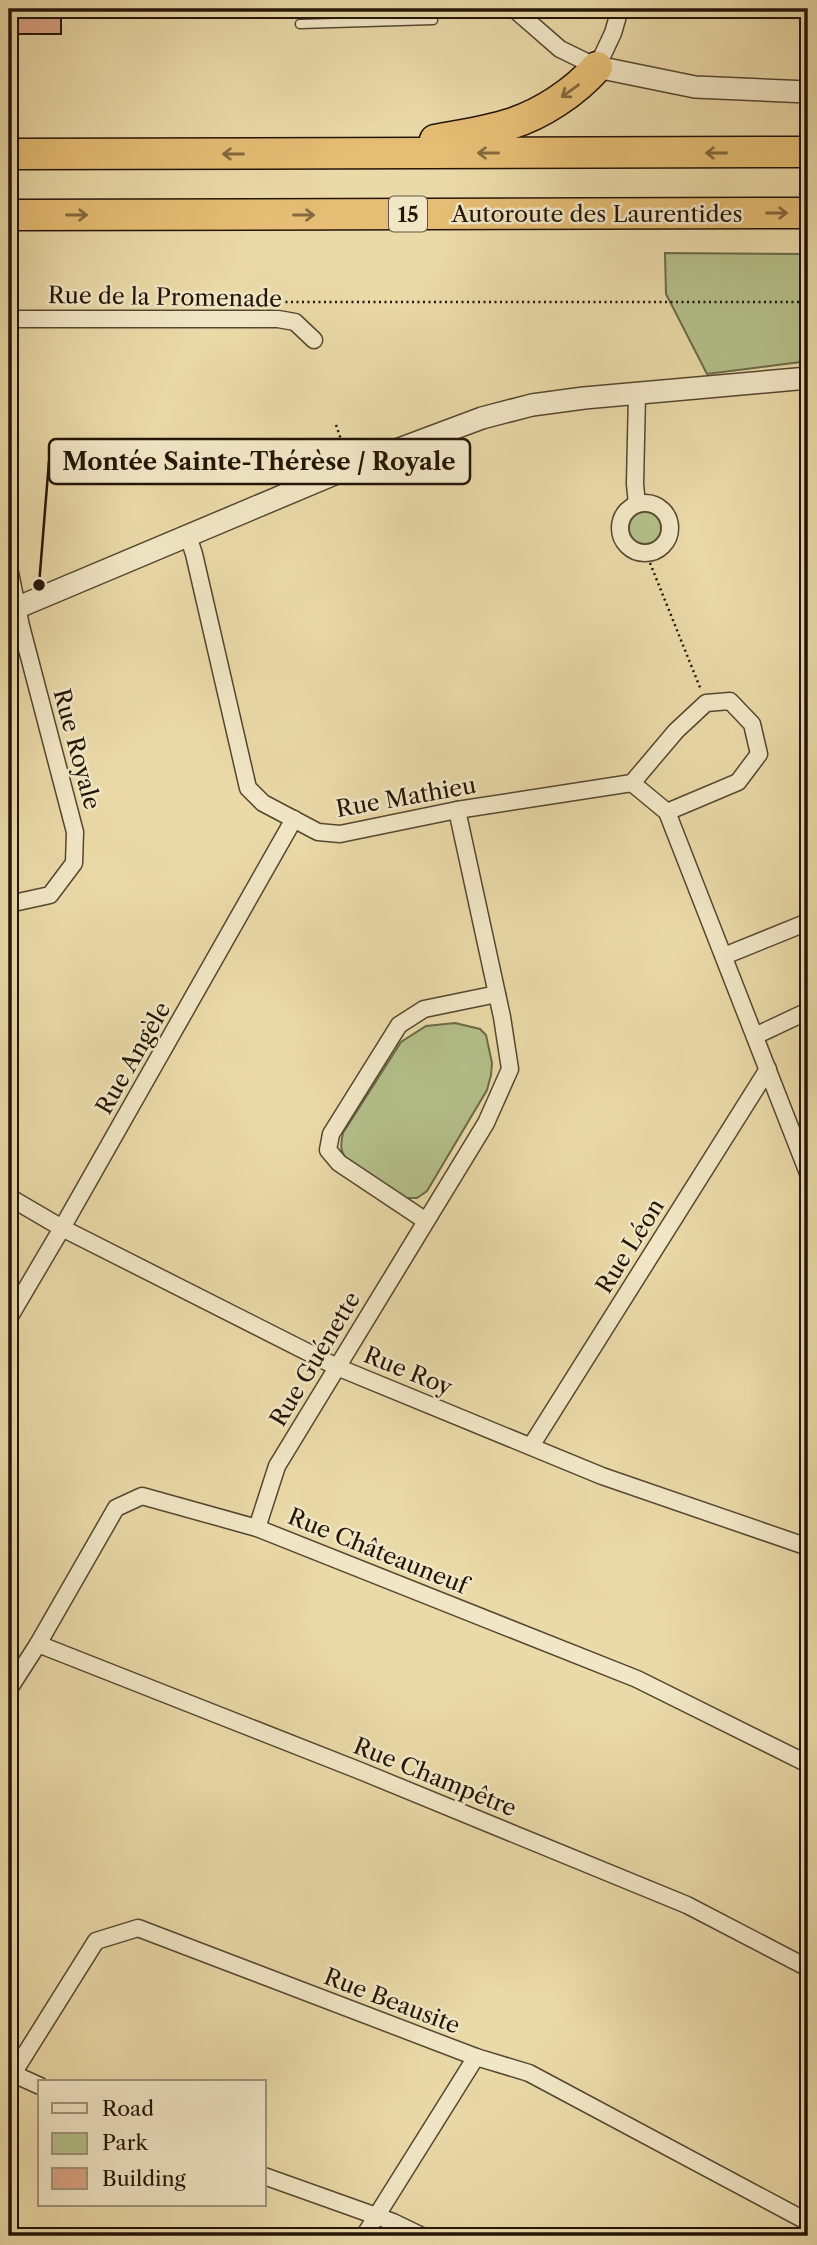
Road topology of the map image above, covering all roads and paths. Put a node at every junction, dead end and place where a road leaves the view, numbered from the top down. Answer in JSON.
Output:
{"nodes":[{"id":1,"x":428,"y":9,"type":"edge"},
{"id":2,"x":514,"y":9,"type":"edge"},
{"id":3,"x":620,"y":9,"type":"edge"},
{"id":4,"x":300,"y":24,"type":"dead end"},
{"id":5,"x":597,"y":67,"type":"junction"},
{"id":6,"x":808,"y":92,"type":"edge"},
{"id":7,"x":808,"y":152,"type":"edge"},
{"id":8,"x":375,"y":153,"type":"junction"},
{"id":9,"x":9,"y":154,"type":"edge"},
{"id":10,"x":808,"y":213,"type":"edge"},
{"id":11,"x":9,"y":215,"type":"edge"},
{"id":12,"x":319,"y":302,"type":"dead end"},
{"id":13,"x":808,"y":302,"type":"edge"},
{"id":14,"x":9,"y":318,"type":"edge"},
{"id":15,"x":314,"y":340,"type":"dead end"},
{"id":16,"x":808,"y":377,"type":"edge"},
{"id":17,"x":637,"y":394,"type":"junction"},
{"id":18,"x":336,"y":425,"type":"dead end"},
{"id":19,"x":351,"y":467,"type":"junction"},
{"id":20,"x":637,"y":504,"type":"dead end"},
{"id":21,"x":188,"y":536,"type":"junction"},
{"id":22,"x":650,"y":563,"type":"dead end"},
{"id":23,"x":9,"y":568,"type":"edge"},
{"id":24,"x":13,"y":610,"type":"edge"},
{"id":25,"x":706,"y":703,"type":"junction"},
{"id":26,"x":632,"y":783,"type":"junction"},
{"id":27,"x":457,"y":810,"type":"junction"},
{"id":28,"x":667,"y":812,"type":"junction"},
{"id":29,"x":294,"y":820,"type":"junction"},
{"id":30,"x":9,"y":904,"type":"edge"},
{"id":31,"x":808,"y":922,"type":"edge"},
{"id":32,"x":724,"y":956,"type":"junction"},
{"id":33,"x":497,"y":994,"type":"junction"},
{"id":34,"x":808,"y":1011,"type":"edge"},
{"id":35,"x":755,"y":1036,"type":"junction"},
{"id":36,"x":768,"y":1069,"type":"junction"},
{"id":37,"x":808,"y":1173,"type":"edge"},
{"id":38,"x":9,"y":1197,"type":"edge"},
{"id":39,"x":426,"y":1220,"type":"junction"},
{"id":40,"x":62,"y":1228,"type":"junction"},
{"id":41,"x":9,"y":1318,"type":"edge"},
{"id":42,"x":337,"y":1367,"type":"junction"},
{"id":43,"x":531,"y":1446,"type":"junction"},
{"id":44,"x":257,"y":1528,"type":"junction"},
{"id":45,"x":808,"y":1546,"type":"edge"},
{"id":46,"x":38,"y":1644,"type":"junction"},
{"id":47,"x":9,"y":1689,"type":"edge"},
{"id":48,"x":808,"y":1764,"type":"edge"},
{"id":49,"x":808,"y":1968,"type":"edge"},
{"id":50,"x":475,"y":2057,"type":"junction"},
{"id":51,"x":10,"y":2075,"type":"edge"},
{"id":52,"x":38,"y":2085,"type":"edge"},
{"id":53,"x":266,"y":2177,"type":"edge"},
{"id":54,"x":376,"y":2216,"type":"junction"},
{"id":55,"x":808,"y":2222,"type":"edge"},
{"id":56,"x":364,"y":2236,"type":"edge"},
{"id":57,"x":422,"y":2236,"type":"edge"}],
"edges":[{"from":1,"to":4,"type":"lane"},
{"from":2,"to":5,"type":"street"},
{"from":3,"to":5,"type":"street"},
{"from":5,"to":6,"type":"street"},
{"from":5,"to":8,"type":"highway","one_way":true},
{"from":7,"to":8,"type":"highway","one_way":true},
{"from":8,"to":9,"type":"highway","one_way":true},
{"from":11,"to":10,"type":"highway","name":"Autoroute des Laurentides","number":"15","one_way":true},
{"from":12,"to":13,"type":"path"},
{"from":14,"to":15,"type":"street","name":"Rue de la Promenade"},
{"from":16,"to":17,"type":"street"},
{"from":17,"to":19,"type":"street"},
{"from":17,"to":20,"type":"street"},
{"from":18,"to":19,"type":"path"},
{"from":19,"to":21,"type":"street"},
{"from":21,"to":24,"type":"street"},
{"from":21,"to":29,"type":"street","name":"Rue Mathieu"},
{"from":22,"to":25,"type":"path"},
{"from":23,"to":24,"type":"street","name":"Rue Royale"},
{"from":24,"to":30,"type":"street","name":"Rue Royale"},
{"from":25,"to":26,"type":"street"},
{"from":25,"to":28,"type":"street"},
{"from":26,"to":27,"type":"street","name":"Rue Mathieu"},
{"from":26,"to":28,"type":"street"},
{"from":27,"to":29,"type":"street","name":"Rue Mathieu"},
{"from":27,"to":33,"type":"street","name":"Rue Guénette"},
{"from":28,"to":32,"type":"street"},
{"from":29,"to":40,"type":"street","name":"Rue Angèle"},
{"from":31,"to":32,"type":"street"},
{"from":32,"to":35,"type":"street"},
{"from":33,"to":39,"type":"street","name":"Rue Guénette"},
{"from":33,"to":39,"type":"street"},
{"from":34,"to":35,"type":"street"},
{"from":35,"to":36,"type":"street"},
{"from":36,"to":37,"type":"street"},
{"from":36,"to":43,"type":"street","name":"Rue Léon"},
{"from":38,"to":40,"type":"street","name":"Rue Roy"},
{"from":39,"to":42,"type":"street","name":"Rue Guénette"},
{"from":40,"to":41,"type":"street","name":"Rue Angèle"},
{"from":40,"to":42,"type":"street","name":"Rue Roy"},
{"from":42,"to":43,"type":"street","name":"Rue Roy"},
{"from":42,"to":44,"type":"street","name":"Rue Guénette"},
{"from":43,"to":45,"type":"street","name":"Rue Roy"},
{"from":44,"to":46,"type":"street","name":"Rue Châteauneuf"},
{"from":44,"to":48,"type":"street","name":"Rue Châteauneuf"},
{"from":46,"to":47,"type":"street","name":"Rue Châteauneuf"},
{"from":46,"to":49,"type":"street","name":"Rue Champêtre"},
{"from":50,"to":51,"type":"street","name":"Rue Beausite"},
{"from":50,"to":54,"type":"street"},
{"from":50,"to":55,"type":"street","name":"Rue Beausite"},
{"from":51,"to":52,"type":"street"},
{"from":53,"to":54,"type":"street"},
{"from":54,"to":56,"type":"street"},
{"from":54,"to":57,"type":"street"}]}
